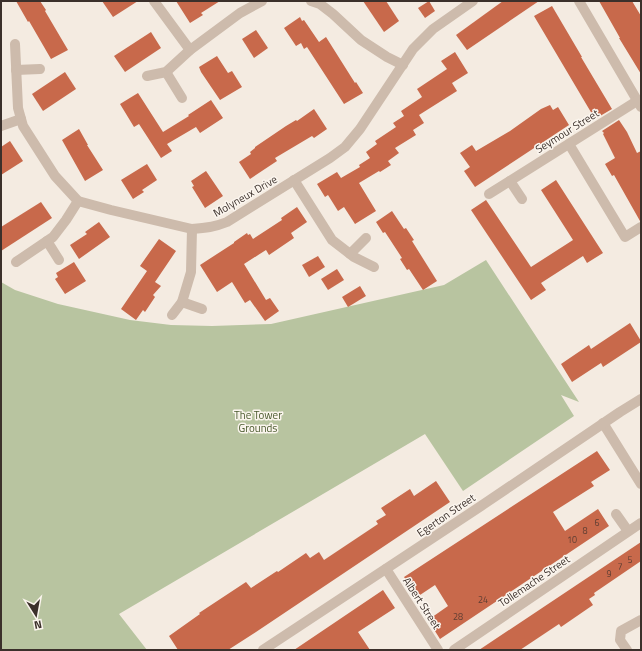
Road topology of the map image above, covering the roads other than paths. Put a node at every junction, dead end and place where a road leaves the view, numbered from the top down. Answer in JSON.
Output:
{"nodes":[{"id":1,"x":154,"y":1,"type":"edge"},
{"id":2,"x":262,"y":1,"type":"edge"},
{"id":3,"x":311,"y":1,"type":"edge"},
{"id":4,"x":473,"y":1,"type":"edge"},
{"id":5,"x":578,"y":1,"type":"edge"},
{"id":6,"x":15,"y":44,"type":"dead end"},
{"id":7,"x":190,"y":50,"type":"junction"},
{"id":8,"x":403,"y":65,"type":"junction"},
{"id":9,"x":40,"y":69,"type":"dead end"},
{"id":10,"x":16,"y":70,"type":"junction"},
{"id":11,"x":166,"y":72,"type":"junction"},
{"id":12,"x":147,"y":76,"type":"dead end"},
{"id":13,"x":182,"y":98,"type":"dead end"},
{"id":14,"x":639,"y":104,"type":"edge"},
{"id":15,"x":21,"y":119,"type":"junction"},
{"id":16,"x":1,"y":126,"type":"edge"},
{"id":17,"x":569,"y":144,"type":"junction"},
{"id":18,"x":294,"y":180,"type":"junction"},
{"id":19,"x":510,"y":181,"type":"junction"},
{"id":20,"x":488,"y":194,"type":"dead end"},
{"id":21,"x":522,"y":199,"type":"dead end"},
{"id":22,"x":78,"y":201,"type":"junction"},
{"id":23,"x":641,"y":227,"type":"edge"},
{"id":24,"x":192,"y":229,"type":"junction"},
{"id":25,"x":366,"y":238,"type":"dead end"},
{"id":26,"x":47,"y":241,"type":"junction"},
{"id":27,"x":350,"y":254,"type":"junction"},
{"id":28,"x":59,"y":260,"type":"dead end"},
{"id":29,"x":16,"y":262,"type":"dead end"},
{"id":30,"x":374,"y":268,"type":"dead end"},
{"id":31,"x":182,"y":302,"type":"junction"},
{"id":32,"x":202,"y":309,"type":"dead end"},
{"id":33,"x":172,"y":315,"type":"dead end"},
{"id":34,"x":641,"y":399,"type":"edge"},
{"id":35,"x":603,"y":423,"type":"junction"},
{"id":36,"x":640,"y":482,"type":"edge"},
{"id":37,"x":616,"y":514,"type":"dead end"},
{"id":38,"x":641,"y":523,"type":"edge"},
{"id":39,"x":628,"y":531,"type":"junction"},
{"id":40,"x":386,"y":569,"type":"junction"},
{"id":41,"x":641,"y":620,"type":"edge"},
{"id":42,"x":263,"y":650,"type":"edge"},
{"id":43,"x":438,"y":650,"type":"edge"},
{"id":44,"x":454,"y":650,"type":"edge"},
{"id":45,"x":627,"y":650,"type":"edge"}],
"edges":[{"from":1,"to":7,"type":"street"},
{"from":2,"to":7,"type":"street"},
{"from":3,"to":8,"type":"street"},
{"from":4,"to":8,"type":"street","name":"Molyneux Drive"},
{"from":5,"to":14,"type":"street"},
{"from":6,"to":10,"type":"street"},
{"from":7,"to":11,"type":"street"},
{"from":8,"to":18,"type":"street","name":"Molyneux Drive"},
{"from":9,"to":10,"type":"street"},
{"from":10,"to":15,"type":"street"},
{"from":11,"to":12,"type":"street"},
{"from":11,"to":13,"type":"street"},
{"from":14,"to":17,"type":"street","name":"Seymour Street"},
{"from":15,"to":16,"type":"street"},
{"from":15,"to":22,"type":"street"},
{"from":17,"to":19,"type":"street","name":"Seymour Street"},
{"from":17,"to":23,"type":"street"},
{"from":18,"to":24,"type":"street","name":"Molyneux Drive"},
{"from":18,"to":27,"type":"street"},
{"from":19,"to":20,"type":"street","name":"Seymour Street"},
{"from":19,"to":21,"type":"street"},
{"from":22,"to":24,"type":"street","name":"Molyneux Drive"},
{"from":22,"to":26,"type":"street"},
{"from":24,"to":31,"type":"street"},
{"from":25,"to":27,"type":"street"},
{"from":26,"to":28,"type":"street"},
{"from":26,"to":29,"type":"street"},
{"from":27,"to":30,"type":"street"},
{"from":31,"to":32,"type":"street"},
{"from":31,"to":33,"type":"street"},
{"from":34,"to":35,"type":"street","name":"Egerton Street"},
{"from":35,"to":36,"type":"street"},
{"from":35,"to":40,"type":"street","name":"Egerton Street"},
{"from":37,"to":39,"type":"street"},
{"from":38,"to":39,"type":"street","name":"Tollemache Street"},
{"from":39,"to":44,"type":"street","name":"Tollemache Street"},
{"from":40,"to":42,"type":"street","name":"Egerton Street"},
{"from":40,"to":43,"type":"street","name":"Albert Street"},
{"from":41,"to":45,"type":"street"}]}
